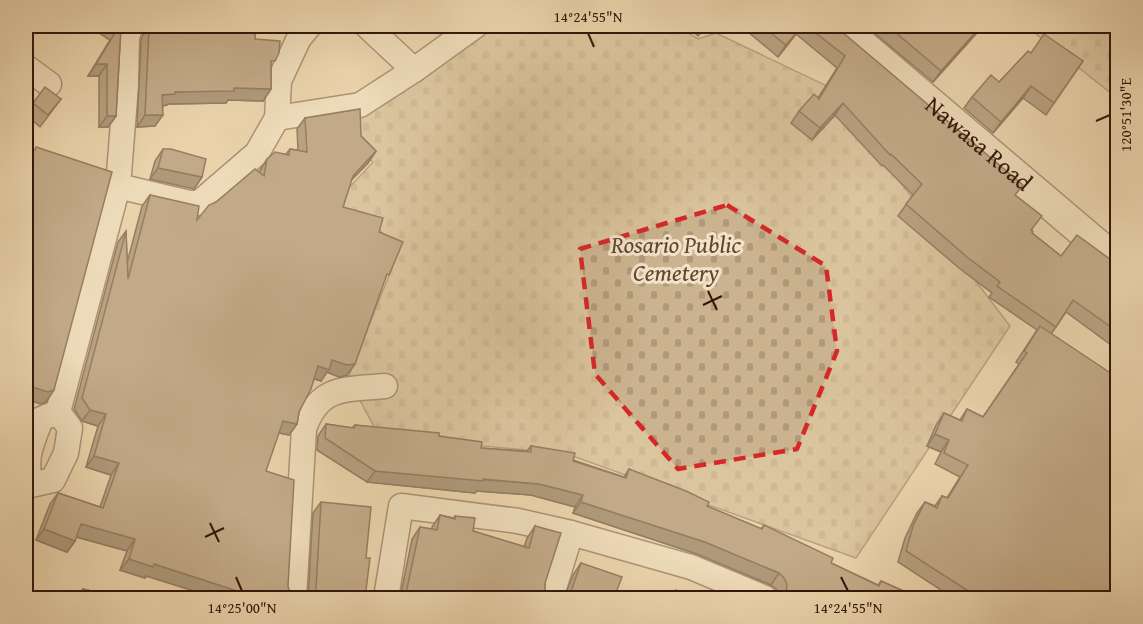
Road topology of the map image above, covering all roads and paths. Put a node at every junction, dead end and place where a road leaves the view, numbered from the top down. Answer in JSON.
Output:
{"nodes":[{"id":1,"x":131,"y":26,"type":"edge"},
{"id":2,"x":309,"y":26,"type":"edge"},
{"id":3,"x":367,"y":26,"type":"edge"},
{"id":4,"x":475,"y":26,"type":"edge"},
{"id":5,"x":840,"y":26,"type":"edge"},
{"id":6,"x":26,"y":67,"type":"edge"},
{"id":7,"x":414,"y":70,"type":"junction"},
{"id":8,"x":49,"y":84,"type":"dead end"},
{"id":9,"x":277,"y":118,"type":"junction"},
{"id":10,"x":118,"y":186,"type":"junction"},
{"id":11,"x":1118,"y":262,"type":"edge"},
{"id":12,"x":385,"y":386,"type":"dead end"},
{"id":13,"x":58,"y":412,"type":"junction"},
{"id":14,"x":28,"y":494,"type":"edge"},
{"id":15,"x":572,"y":533,"type":"junction"},
{"id":16,"x":294,"y":598,"type":"edge"},
{"id":17,"x":386,"y":598,"type":"edge"},
{"id":18,"x":551,"y":598,"type":"edge"},
{"id":19,"x":765,"y":598,"type":"edge"}],
"edges":[{"from":1,"to":10,"type":"street"},
{"from":2,"to":9,"type":"street"},
{"from":3,"to":7,"type":"street"},
{"from":4,"to":7,"type":"street"},
{"from":5,"to":11,"type":"street","name":"Nawasa Road"},
{"from":6,"to":8,"type":"street"},
{"from":7,"to":9,"type":"street"},
{"from":9,"to":10,"type":"street"},
{"from":10,"to":13,"type":"street"},
{"from":12,"to":16,"type":"street"},
{"from":13,"to":14,"type":"street"},
{"from":13,"to":14,"type":"street"},
{"from":15,"to":17,"type":"street"},
{"from":15,"to":18,"type":"street"},
{"from":15,"to":19,"type":"street"}]}
